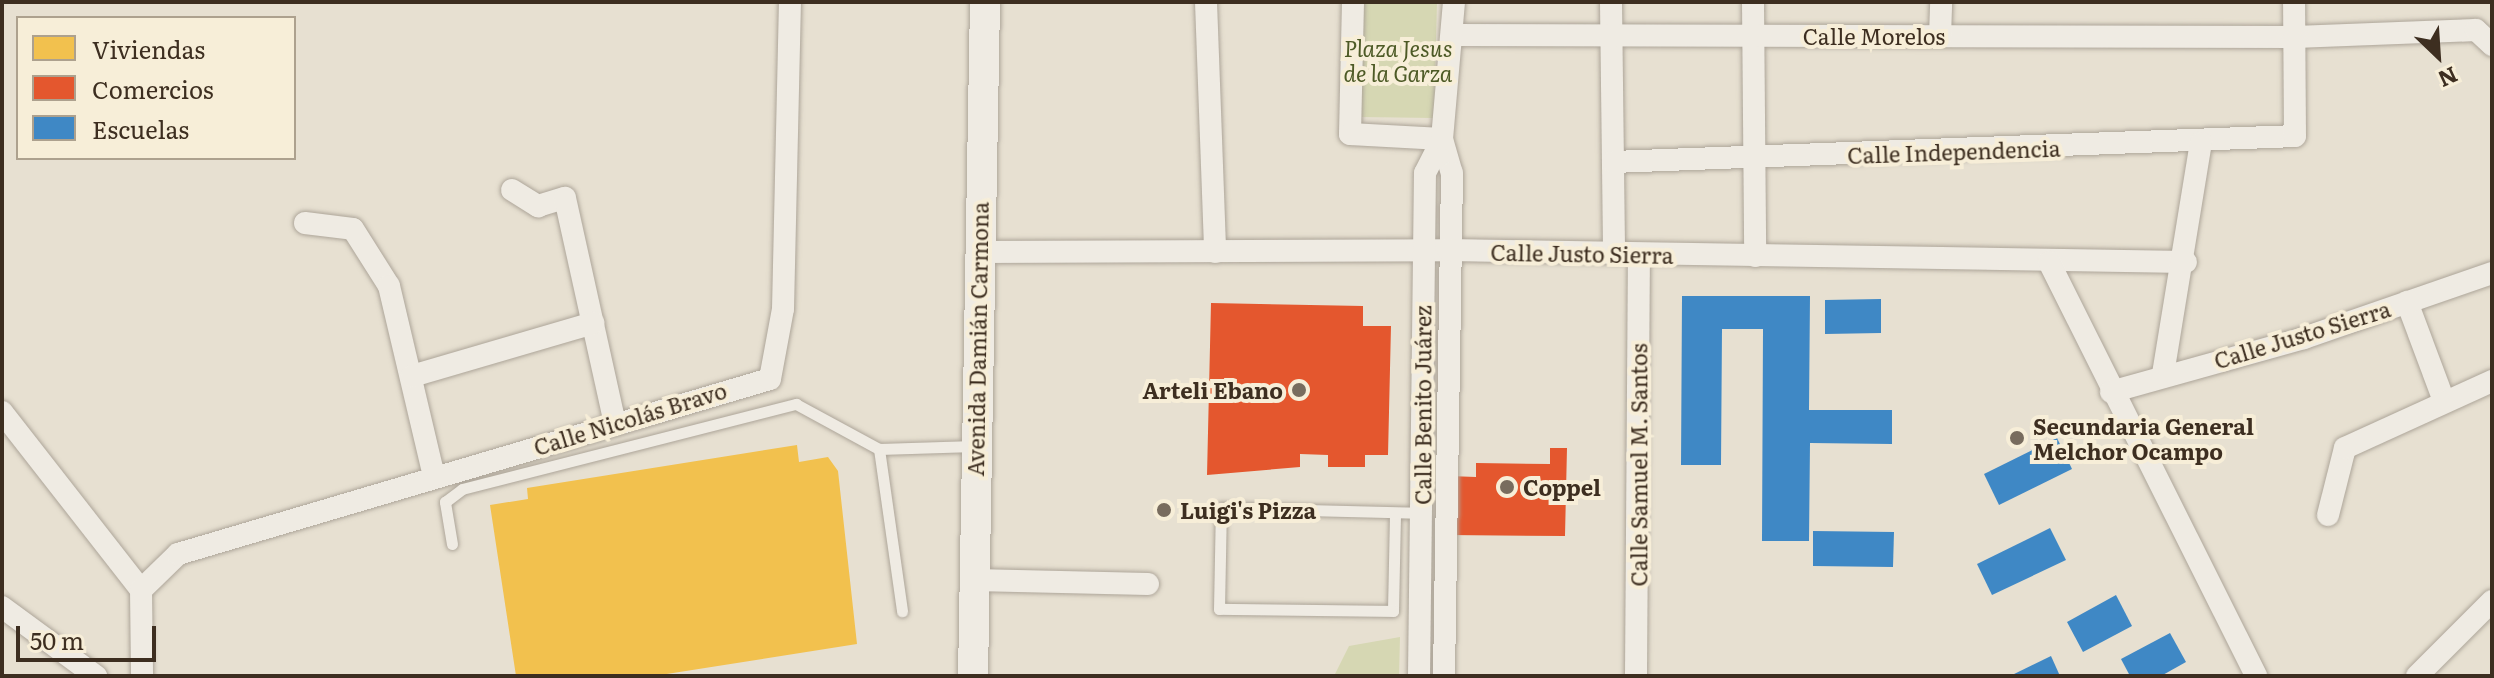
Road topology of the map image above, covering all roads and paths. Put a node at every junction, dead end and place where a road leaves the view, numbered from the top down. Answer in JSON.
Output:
{"nodes":[{"id":1,"x":790,"y":2,"type":"edge"},
{"id":2,"x":985,"y":2,"type":"edge"},
{"id":3,"x":1206,"y":2,"type":"edge"},
{"id":4,"x":1353,"y":2,"type":"edge"},
{"id":5,"x":1454,"y":2,"type":"edge"},
{"id":6,"x":1611,"y":2,"type":"edge"},
{"id":7,"x":1753,"y":2,"type":"edge"},
{"id":8,"x":1941,"y":2,"type":"edge"},
{"id":9,"x":2294,"y":2,"type":"edge"},
{"id":10,"x":1453,"y":35,"type":"junction"},
{"id":11,"x":1613,"y":35,"type":"junction"},
{"id":12,"x":1756,"y":35,"type":"junction"},
{"id":13,"x":1940,"y":36,"type":"junction"},
{"id":14,"x":2295,"y":37,"type":"junction"},
{"id":15,"x":2492,"y":45,"type":"edge"},
{"id":16,"x":1442,"y":139,"type":"junction"},
{"id":17,"x":2201,"y":143,"type":"junction"},
{"id":18,"x":1759,"y":156,"type":"junction"},
{"id":19,"x":1613,"y":162,"type":"junction"},
{"id":20,"x":512,"y":190,"type":"dead end"},
{"id":21,"x":305,"y":223,"type":"dead end"},
{"id":22,"x":1448,"y":250,"type":"junction"},
{"id":23,"x":978,"y":252,"type":"junction"},
{"id":24,"x":1215,"y":252,"type":"junction"},
{"id":25,"x":1422,"y":252,"type":"junction"},
{"id":26,"x":1614,"y":253,"type":"junction"},
{"id":27,"x":1639,"y":254,"type":"junction"},
{"id":28,"x":1755,"y":256,"type":"junction"},
{"id":29,"x":2049,"y":262,"type":"junction"},
{"id":30,"x":2186,"y":262,"type":"junction"},
{"id":31,"x":2492,"y":273,"type":"edge"},
{"id":32,"x":2407,"y":302,"type":"junction"},
{"id":33,"x":593,"y":323,"type":"junction"},
{"id":34,"x":2163,"y":374,"type":"junction"},
{"id":35,"x":412,"y":376,"type":"junction"},
{"id":36,"x":2492,"y":381,"type":"edge"},
{"id":37,"x":2111,"y":392,"type":"junction"},
{"id":38,"x":2444,"y":401,"type":"junction"},
{"id":39,"x":2,"y":412,"type":"edge"},
{"id":40,"x":615,"y":423,"type":"junction"},
{"id":41,"x":975,"y":446,"type":"junction"},
{"id":42,"x":879,"y":449,"type":"junction"},
{"id":43,"x":434,"y":477,"type":"junction"},
{"id":44,"x":1422,"y":513,"type":"junction"},
{"id":45,"x":1395,"y":515,"type":"junction"},
{"id":46,"x":2328,"y":515,"type":"dead end"},
{"id":47,"x":452,"y":544,"type":"dead end"},
{"id":48,"x":974,"y":580,"type":"junction"},
{"id":49,"x":1148,"y":584,"type":"dead end"},
{"id":50,"x":141,"y":590,"type":"junction"},
{"id":51,"x":2492,"y":601,"type":"edge"},
{"id":52,"x":2,"y":607,"type":"edge"},
{"id":53,"x":902,"y":611,"type":"dead end"},
{"id":54,"x":1421,"y":618,"type":"junction"},
{"id":55,"x":1444,"y":619,"type":"junction"},
{"id":56,"x":96,"y":676,"type":"edge"},
{"id":57,"x":142,"y":676,"type":"edge"},
{"id":58,"x":973,"y":676,"type":"edge"},
{"id":59,"x":1419,"y":676,"type":"edge"},
{"id":60,"x":1444,"y":676,"type":"edge"},
{"id":61,"x":1636,"y":676,"type":"edge"},
{"id":62,"x":2256,"y":676,"type":"edge"},
{"id":63,"x":2417,"y":676,"type":"edge"}],
"edges":[{"from":1,"to":40,"type":"street","name":"Calle Nicolás Bravo"},
{"from":2,"to":23,"type":"street","name":"Avenida Damián Carmona"},
{"from":3,"to":24,"type":"street"},
{"from":4,"to":16,"type":"street"},
{"from":5,"to":10,"type":"street","name":"Calle Benito Juárez"},
{"from":6,"to":11,"type":"street"},
{"from":7,"to":12,"type":"street"},
{"from":8,"to":13,"type":"street"},
{"from":9,"to":14,"type":"street"},
{"from":10,"to":11,"type":"street","name":"Calle Morelos"},
{"from":10,"to":16,"type":"street","name":"Calle Benito Juárez"},
{"from":11,"to":12,"type":"street","name":"Calle Morelos"},
{"from":11,"to":19,"type":"street"},
{"from":12,"to":13,"type":"street","name":"Calle Morelos"},
{"from":12,"to":18,"type":"street"},
{"from":13,"to":14,"type":"street","name":"Calle Morelos"},
{"from":14,"to":15,"type":"street","name":"Calle Morelos"},
{"from":14,"to":17,"type":"street","name":"Calle Independencia"},
{"from":16,"to":22,"type":"street","name":"Calle Benito Juárez"},
{"from":16,"to":25,"type":"street","name":"Calle Benito Juárez"},
{"from":17,"to":18,"type":"street","name":"Calle Independencia"},
{"from":17,"to":30,"type":"street"},
{"from":18,"to":19,"type":"street","name":"Calle Independencia"},
{"from":18,"to":28,"type":"street"},
{"from":19,"to":26,"type":"street"},
{"from":20,"to":33,"type":"street"},
{"from":21,"to":35,"type":"street"},
{"from":22,"to":25,"type":"street","name":"Calle Justo Sierra"},
{"from":22,"to":26,"type":"street","name":"Calle Justo Sierra"},
{"from":22,"to":55,"type":"street","name":"Calle Benito Juárez"},
{"from":23,"to":24,"type":"street","name":"Calle Justo Sierra"},
{"from":23,"to":41,"type":"street","name":"Avenida Damián Carmona"},
{"from":24,"to":25,"type":"street","name":"Calle Justo Sierra"},
{"from":25,"to":44,"type":"street","name":"Calle Benito Juárez"},
{"from":26,"to":27,"type":"street","name":"Calle Justo Sierra"},
{"from":27,"to":28,"type":"street","name":"Calle Justo Sierra"},
{"from":27,"to":61,"type":"street","name":"Calle Samuel M. Santos"},
{"from":28,"to":29,"type":"street","name":"Calle Justo Sierra"},
{"from":29,"to":30,"type":"street","name":"Calle Justo Sierra"},
{"from":29,"to":37,"type":"street"},
{"from":30,"to":34,"type":"street"},
{"from":31,"to":32,"type":"street","name":"Calle Justo Sierra"},
{"from":32,"to":34,"type":"street","name":"Calle Justo Sierra"},
{"from":32,"to":38,"type":"street"},
{"from":33,"to":35,"type":"street"},
{"from":33,"to":40,"type":"street"},
{"from":34,"to":37,"type":"street","name":"Calle Justo Sierra"},
{"from":35,"to":43,"type":"street"},
{"from":36,"to":38,"type":"street"},
{"from":37,"to":62,"type":"street"},
{"from":38,"to":46,"type":"street"},
{"from":39,"to":50,"type":"street"},
{"from":40,"to":43,"type":"street","name":"Calle Nicolás Bravo"},
{"from":41,"to":42,"type":"lane"},
{"from":41,"to":48,"type":"street","name":"Avenida Damián Carmona"},
{"from":42,"to":47,"type":"lane"},
{"from":42,"to":53,"type":"lane"},
{"from":43,"to":50,"type":"street","name":"Calle Nicolás Bravo"},
{"from":44,"to":45,"type":"lane"},
{"from":44,"to":54,"type":"street","name":"Calle Benito Juárez"},
{"from":45,"to":45,"type":"lane"},
{"from":48,"to":49,"type":"street"},
{"from":48,"to":58,"type":"street","name":"Avenida Damián Carmona"},
{"from":50,"to":57,"type":"street"},
{"from":51,"to":63,"type":"street"},
{"from":52,"to":56,"type":"street"},
{"from":54,"to":55,"type":"street"},
{"from":54,"to":59,"type":"street","name":"Calle Benito Juárez"},
{"from":55,"to":60,"type":"street","name":"Calle Benito Juárez"}]}
